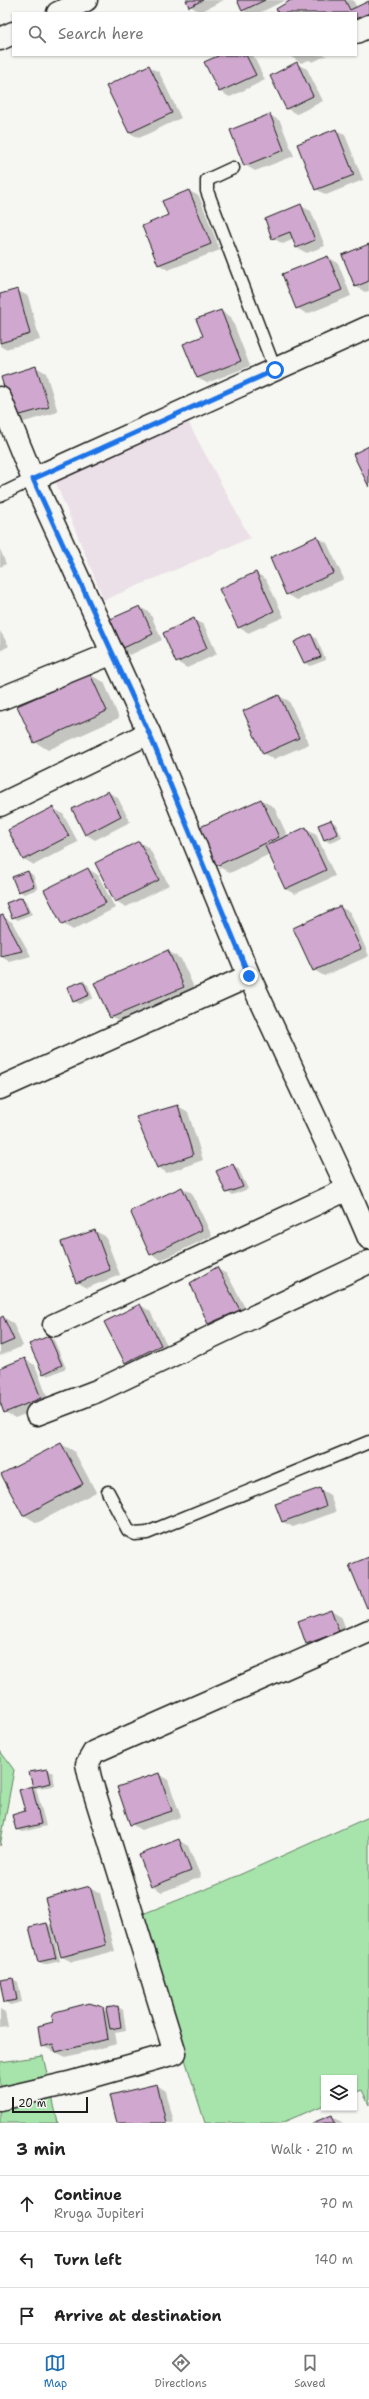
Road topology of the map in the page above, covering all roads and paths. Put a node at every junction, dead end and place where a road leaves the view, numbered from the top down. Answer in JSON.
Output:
{"nodes":[{"id":1,"x":86,"y":0,"type":"edge"},
{"id":2,"x":60,"y":12,"type":"edge"},
{"id":3,"x":369,"y":26,"type":"edge"},
{"id":4,"x":357,"y":32,"type":"edge"},
{"id":5,"x":12,"y":33,"type":"edge"},
{"id":6,"x":0,"y":39,"type":"edge"},
{"id":7,"x":234,"y":168,"type":"dead end"},
{"id":8,"x":369,"y":327,"type":"edge"},
{"id":9,"x":275,"y":370,"type":"junction"},
{"id":10,"x":0,"y":398,"type":"edge"},
{"id":11,"x":33,"y":479,"type":"junction"},
{"id":12,"x":0,"y":495,"type":"edge"},
{"id":13,"x":113,"y":653,"type":"junction"},
{"id":14,"x":0,"y":699,"type":"edge"},
{"id":15,"x":149,"y":733,"type":"junction"},
{"id":16,"x":0,"y":805,"type":"edge"},
{"id":17,"x":249,"y":976,"type":"junction"},
{"id":18,"x":0,"y":1088,"type":"edge"},
{"id":19,"x":348,"y":1189,"type":"junction"},
{"id":20,"x":369,"y":1238,"type":"edge"},
{"id":21,"x":369,"y":1262,"type":"edge"},
{"id":22,"x":54,"y":1325,"type":"dead end"},
{"id":23,"x":37,"y":1414,"type":"dead end"},
{"id":24,"x":369,"y":1442,"type":"edge"},
{"id":25,"x":108,"y":1492,"type":"dead end"},
{"id":26,"x":369,"y":1631,"type":"edge"},
{"id":27,"x":0,"y":2099,"type":"edge"}],
"edges":[{"from":1,"to":2,"type":"street"},
{"from":3,"to":4,"type":"street"},
{"from":5,"to":6,"type":"street"},
{"from":7,"to":9,"type":"lane"},
{"from":8,"to":9,"type":"street"},
{"from":9,"to":11,"type":"street"},
{"from":10,"to":11,"type":"street"},
{"from":11,"to":12,"type":"lane"},
{"from":11,"to":13,"type":"street"},
{"from":13,"to":14,"type":"street"},
{"from":13,"to":15,"type":"street"},
{"from":15,"to":16,"type":"street"},
{"from":15,"to":17,"type":"street"},
{"from":17,"to":18,"type":"street"},
{"from":17,"to":19,"type":"street"},
{"from":19,"to":20,"type":"street"},
{"from":19,"to":22,"type":"street"},
{"from":21,"to":23,"type":"street"},
{"from":24,"to":25,"type":"lane"},
{"from":26,"to":27,"type":"street"}]}
